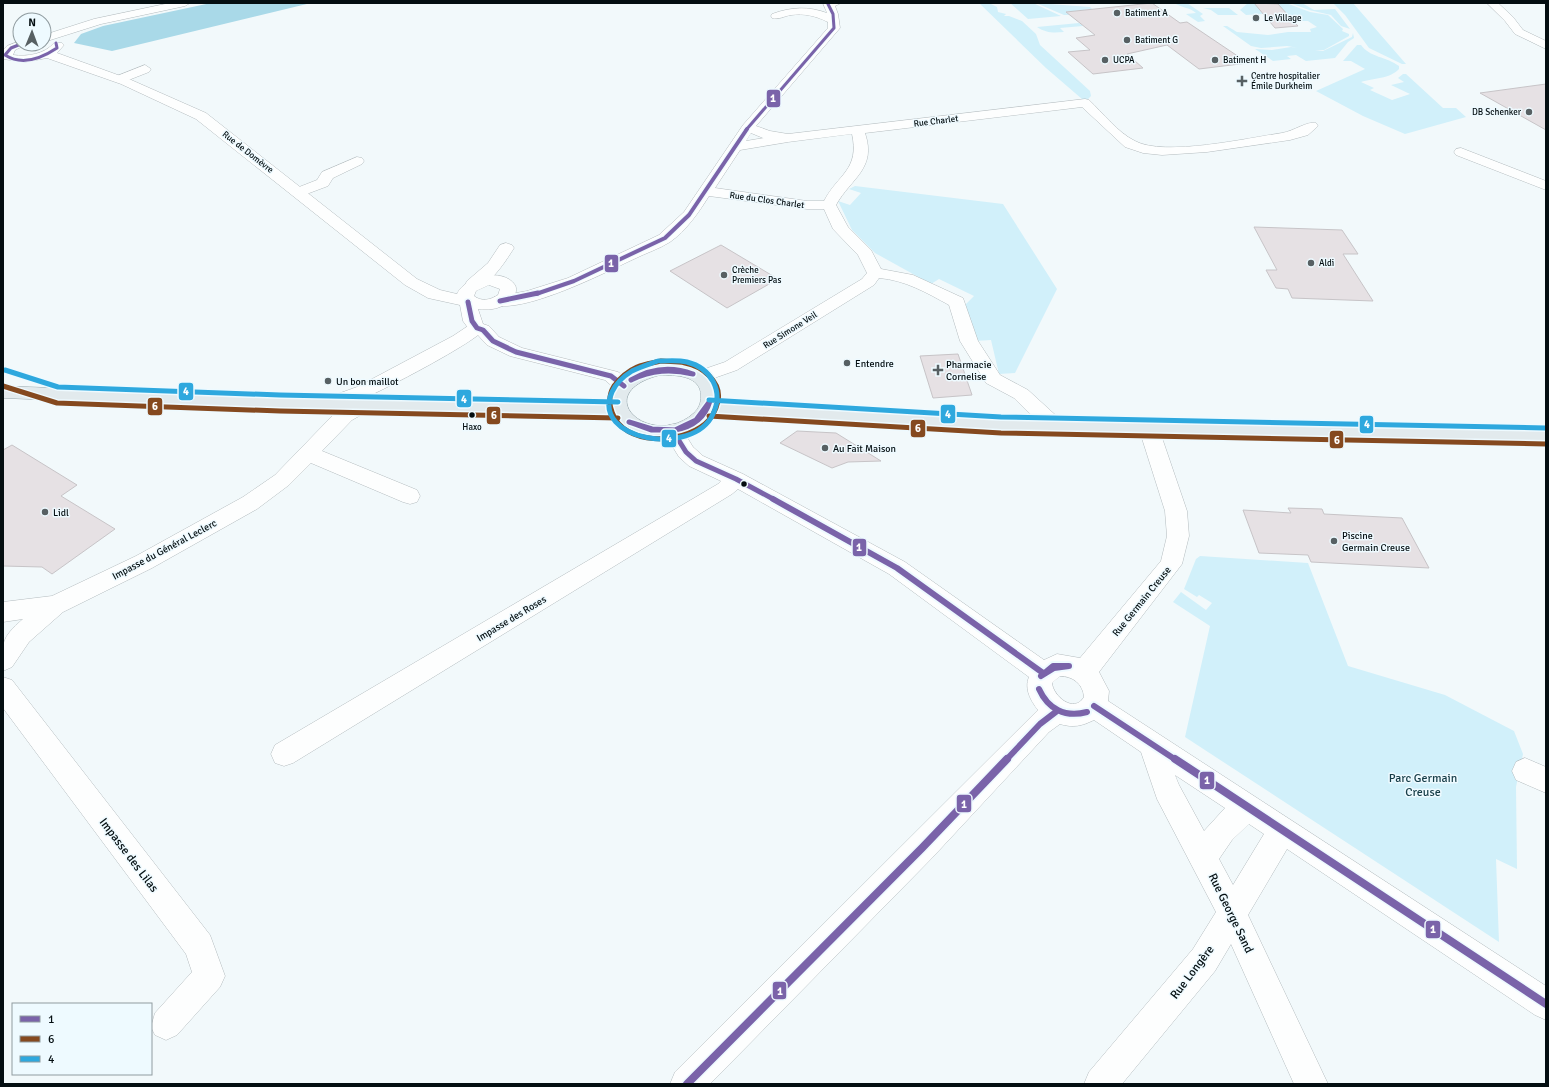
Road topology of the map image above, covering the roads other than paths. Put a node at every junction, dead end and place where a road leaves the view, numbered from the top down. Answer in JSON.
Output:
{"nodes":[{"id":1,"x":185,"y":3,"type":"edge"},
{"id":2,"x":831,"y":3,"type":"edge"},
{"id":3,"x":1492,"y":3,"type":"edge"},
{"id":4,"x":795,"y":4,"type":"edge"},
{"id":5,"x":807,"y":10,"type":"junction"},
{"id":6,"x":833,"y":20,"type":"junction"},
{"id":7,"x":76,"y":28,"type":"junction"},
{"id":8,"x":3,"y":38,"type":"edge"},
{"id":9,"x":52,"y":40,"type":"edge"},
{"id":10,"x":52,"y":46,"type":"edge"},
{"id":11,"x":1546,"y":46,"type":"edge"},
{"id":12,"x":52,"y":47,"type":"edge"},
{"id":13,"x":9,"y":49,"type":"edge"},
{"id":14,"x":13,"y":52,"type":"edge"},
{"id":15,"x":33,"y":52,"type":"edge"},
{"id":16,"x":145,"y":69,"type":"dead end"},
{"id":17,"x":121,"y":79,"type":"junction"},
{"id":18,"x":1311,"y":126,"type":"dead end"},
{"id":19,"x":748,"y":128,"type":"junction"},
{"id":20,"x":857,"y":130,"type":"junction"},
{"id":21,"x":788,"y":138,"type":"junction"},
{"id":22,"x":735,"y":147,"type":"junction"},
{"id":23,"x":1461,"y":152,"type":"dead end"},
{"id":24,"x":357,"y":161,"type":"dead end"},
{"id":25,"x":1546,"y":186,"type":"edge"},
{"id":26,"x":705,"y":191,"type":"junction"},
{"id":27,"x":299,"y":192,"type":"junction"},
{"id":28,"x":829,"y":205,"type":"junction"},
{"id":29,"x":875,"y":273,"type":"junction"},
{"id":30,"x":473,"y":284,"type":"junction"},
{"id":31,"x":425,"y":290,"type":"junction"},
{"id":32,"x":504,"y":290,"type":"junction"},
{"id":33,"x":468,"y":302,"type":"junction"},
{"id":34,"x":480,"y":329,"type":"junction"},
{"id":35,"x":700,"y":377,"type":"junction"},
{"id":36,"x":3,"y":378,"type":"edge"},
{"id":37,"x":624,"y":386,"type":"junction"},
{"id":38,"x":3,"y":392,"type":"edge"},
{"id":39,"x":56,"y":395,"type":"junction"},
{"id":40,"x":333,"y":404,"type":"junction"},
{"id":41,"x":363,"y":405,"type":"junction"},
{"id":42,"x":709,"y":408,"type":"junction"},
{"id":43,"x":618,"y":410,"type":"junction"},
{"id":44,"x":1056,"y":427,"type":"junction"},
{"id":45,"x":1149,"y":429,"type":"junction"},
{"id":46,"x":673,"y":430,"type":"junction"},
{"id":47,"x":1546,"y":436,"type":"edge"},
{"id":48,"x":309,"y":454,"type":"junction"},
{"id":49,"x":736,"y":480,"type":"junction"},
{"id":50,"x":410,"y":496,"type":"dead end"},
{"id":51,"x":55,"y":605,"type":"junction"},
{"id":52,"x":3,"y":612,"type":"edge"},
{"id":53,"x":3,"y":660,"type":"edge"},
{"id":54,"x":1084,"y":672,"type":"junction"},
{"id":55,"x":1042,"y":673,"type":"junction"},
{"id":56,"x":3,"y":688,"type":"edge"},
{"id":57,"x":1094,"y":706,"type":"junction"},
{"id":58,"x":1057,"y":711,"type":"junction"},
{"id":59,"x":1151,"y":742,"type":"junction"},
{"id":60,"x":284,"y":754,"type":"dead end"},
{"id":61,"x":1248,"y":808,"type":"junction"},
{"id":62,"x":1282,"y":831,"type":"junction"},
{"id":63,"x":1203,"y":859,"type":"junction"},
{"id":64,"x":1232,"y":913,"type":"junction"},
{"id":65,"x":1546,"y":1004,"type":"edge"},
{"id":66,"x":166,"y":1024,"type":"dead end"},
{"id":67,"x":686,"y":1084,"type":"edge"},
{"id":68,"x":1101,"y":1084,"type":"edge"},
{"id":69,"x":1310,"y":1084,"type":"edge"}],
"edges":[{"from":1,"to":7,"type":"street"},
{"from":2,"to":5,"type":"street"},
{"from":2,"to":6,"type":"street"},
{"from":3,"to":11,"type":"street"},
{"from":4,"to":5,"type":"street"},
{"from":4,"to":5,"type":"street"},
{"from":5,"to":6,"type":"street"},
{"from":6,"to":19,"type":"street"},
{"from":7,"to":9,"type":"street"},
{"from":7,"to":10,"type":"street"},
{"from":8,"to":13,"type":"street"},
{"from":12,"to":17,"type":"street","name":"Rue de Domèvre"},
{"from":14,"to":15,"type":"street"},
{"from":16,"to":17,"type":"street"},
{"from":17,"to":27,"type":"street","name":"Rue de Domèvre"},
{"from":18,"to":20,"type":"street","name":"Rue Charlet"},
{"from":19,"to":21,"type":"street","name":"Rue Charlet"},
{"from":19,"to":22,"type":"street"},
{"from":20,"to":21,"type":"street","name":"Rue Charlet"},
{"from":20,"to":28,"type":"street"},
{"from":21,"to":22,"type":"street","name":"Rue Charlet"},
{"from":22,"to":26,"type":"street"},
{"from":23,"to":25,"type":"street"},
{"from":24,"to":27,"type":"street"},
{"from":26,"to":28,"type":"street","name":"Rue du Clos Charlet"},
{"from":26,"to":32,"type":"street"},
{"from":27,"to":31,"type":"street","name":"Rue de Domèvre"},
{"from":28,"to":29,"type":"street"},
{"from":29,"to":35,"type":"street","name":"Rue Simone Veil"},
{"from":29,"to":44,"type":"street"},
{"from":30,"to":31,"type":"street"},
{"from":30,"to":32,"type":"street"},
{"from":30,"to":32,"type":"street"},
{"from":30,"to":33,"type":"street"},
{"from":31,"to":33,"type":"street","name":"Rue de Domèvre"},
{"from":32,"to":33,"type":"street","name":"Rue de Domèvre"},
{"from":32,"to":34,"type":"street"},
{"from":33,"to":34,"type":"street"},
{"from":34,"to":37,"type":"street"},
{"from":34,"to":40,"type":"street"},
{"from":35,"to":37,"type":"main road"},
{"from":35,"to":42,"type":"main road"},
{"from":36,"to":39,"type":"main road"},
{"from":37,"to":43,"type":"main road"},
{"from":38,"to":39,"type":"main road"},
{"from":39,"to":40,"type":"main road"},
{"from":40,"to":41,"type":"main road"},
{"from":41,"to":43,"type":"main road"},
{"from":41,"to":48,"type":"street","name":"Impasse du Général Leclerc"},
{"from":42,"to":44,"type":"main road"},
{"from":42,"to":46,"type":"main road"},
{"from":43,"to":46,"type":"main road"},
{"from":44,"to":45,"type":"main road"},
{"from":45,"to":47,"type":"main road"},
{"from":45,"to":54,"type":"street","name":"Rue Germain Creuse"},
{"from":46,"to":49,"type":"street"},
{"from":48,"to":50,"type":"street"},
{"from":48,"to":51,"type":"street","name":"Impasse du Général Leclerc"},
{"from":49,"to":55,"type":"street"},
{"from":49,"to":60,"type":"street","name":"Impasse des Roses"},
{"from":51,"to":52,"type":"street","name":"Impasse du Général Leclerc"},
{"from":51,"to":53,"type":"street"},
{"from":54,"to":55,"type":"street"},
{"from":54,"to":57,"type":"street"},
{"from":55,"to":58,"type":"street"},
{"from":56,"to":66,"type":"street","name":"Impasse des Lilas"},
{"from":57,"to":58,"type":"street"},
{"from":57,"to":59,"type":"street"},
{"from":58,"to":67,"type":"street"},
{"from":59,"to":61,"type":"street"},
{"from":59,"to":63,"type":"street","name":"Rue George Sand"},
{"from":61,"to":62,"type":"street"},
{"from":61,"to":63,"type":"street"},
{"from":62,"to":64,"type":"street","name":"Rue Longère"},
{"from":62,"to":65,"type":"street"},
{"from":63,"to":64,"type":"street","name":"Rue George Sand"},
{"from":64,"to":68,"type":"street","name":"Rue Longère"},
{"from":64,"to":69,"type":"street","name":"Rue George Sand"}]}
